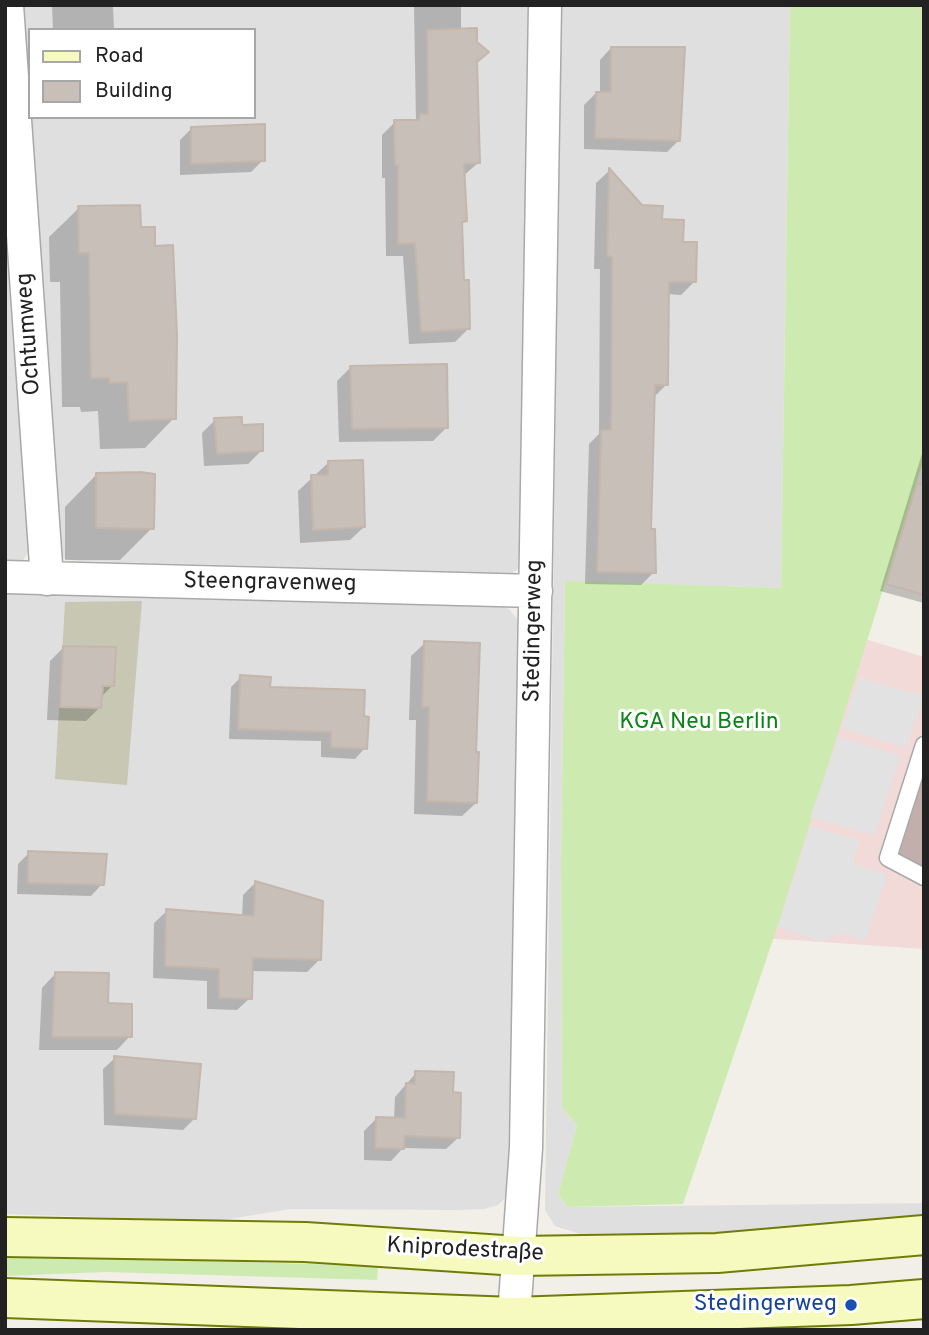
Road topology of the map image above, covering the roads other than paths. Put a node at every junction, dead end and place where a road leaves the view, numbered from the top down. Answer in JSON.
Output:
{"nodes":[{"id":1,"x":7,"y":5,"type":"edge"},
{"id":2,"x":545,"y":5,"type":"edge"},
{"id":3,"x":5,"y":577,"type":"edge"},
{"id":4,"x":47,"y":579,"type":"junction"},
{"id":5,"x":536,"y":591,"type":"junction"},
{"id":6,"x":924,"y":745,"type":"edge"},
{"id":7,"x":924,"y":877,"type":"edge"},
{"id":8,"x":924,"y":1235,"type":"edge"},
{"id":9,"x":5,"y":1237,"type":"edge"},
{"id":10,"x":518,"y":1256,"type":"junction"},
{"id":11,"x":5,"y":1298,"type":"edge"},
{"id":12,"x":924,"y":1299,"type":"edge"},
{"id":13,"x":513,"y":1323,"type":"edge"}],
"edges":[{"from":1,"to":4,"type":"street","name":"Ochtumweg"},
{"from":2,"to":5,"type":"street","name":"Stedingerweg"},
{"from":3,"to":4,"type":"street","name":"Steengravenweg"},
{"from":4,"to":5,"type":"street","name":"Steengravenweg"},
{"from":5,"to":10,"type":"street","name":"Stedingerweg"},
{"from":6,"to":7,"type":"lane"},
{"from":8,"to":10,"type":"main road","name":"Kniprodestraße"},
{"from":9,"to":10,"type":"main road","name":"Kniprodestraße"},
{"from":10,"to":13,"type":"street","name":"Stedingerweg"},
{"from":11,"to":13,"type":"main road"},
{"from":12,"to":13,"type":"main road"}]}
